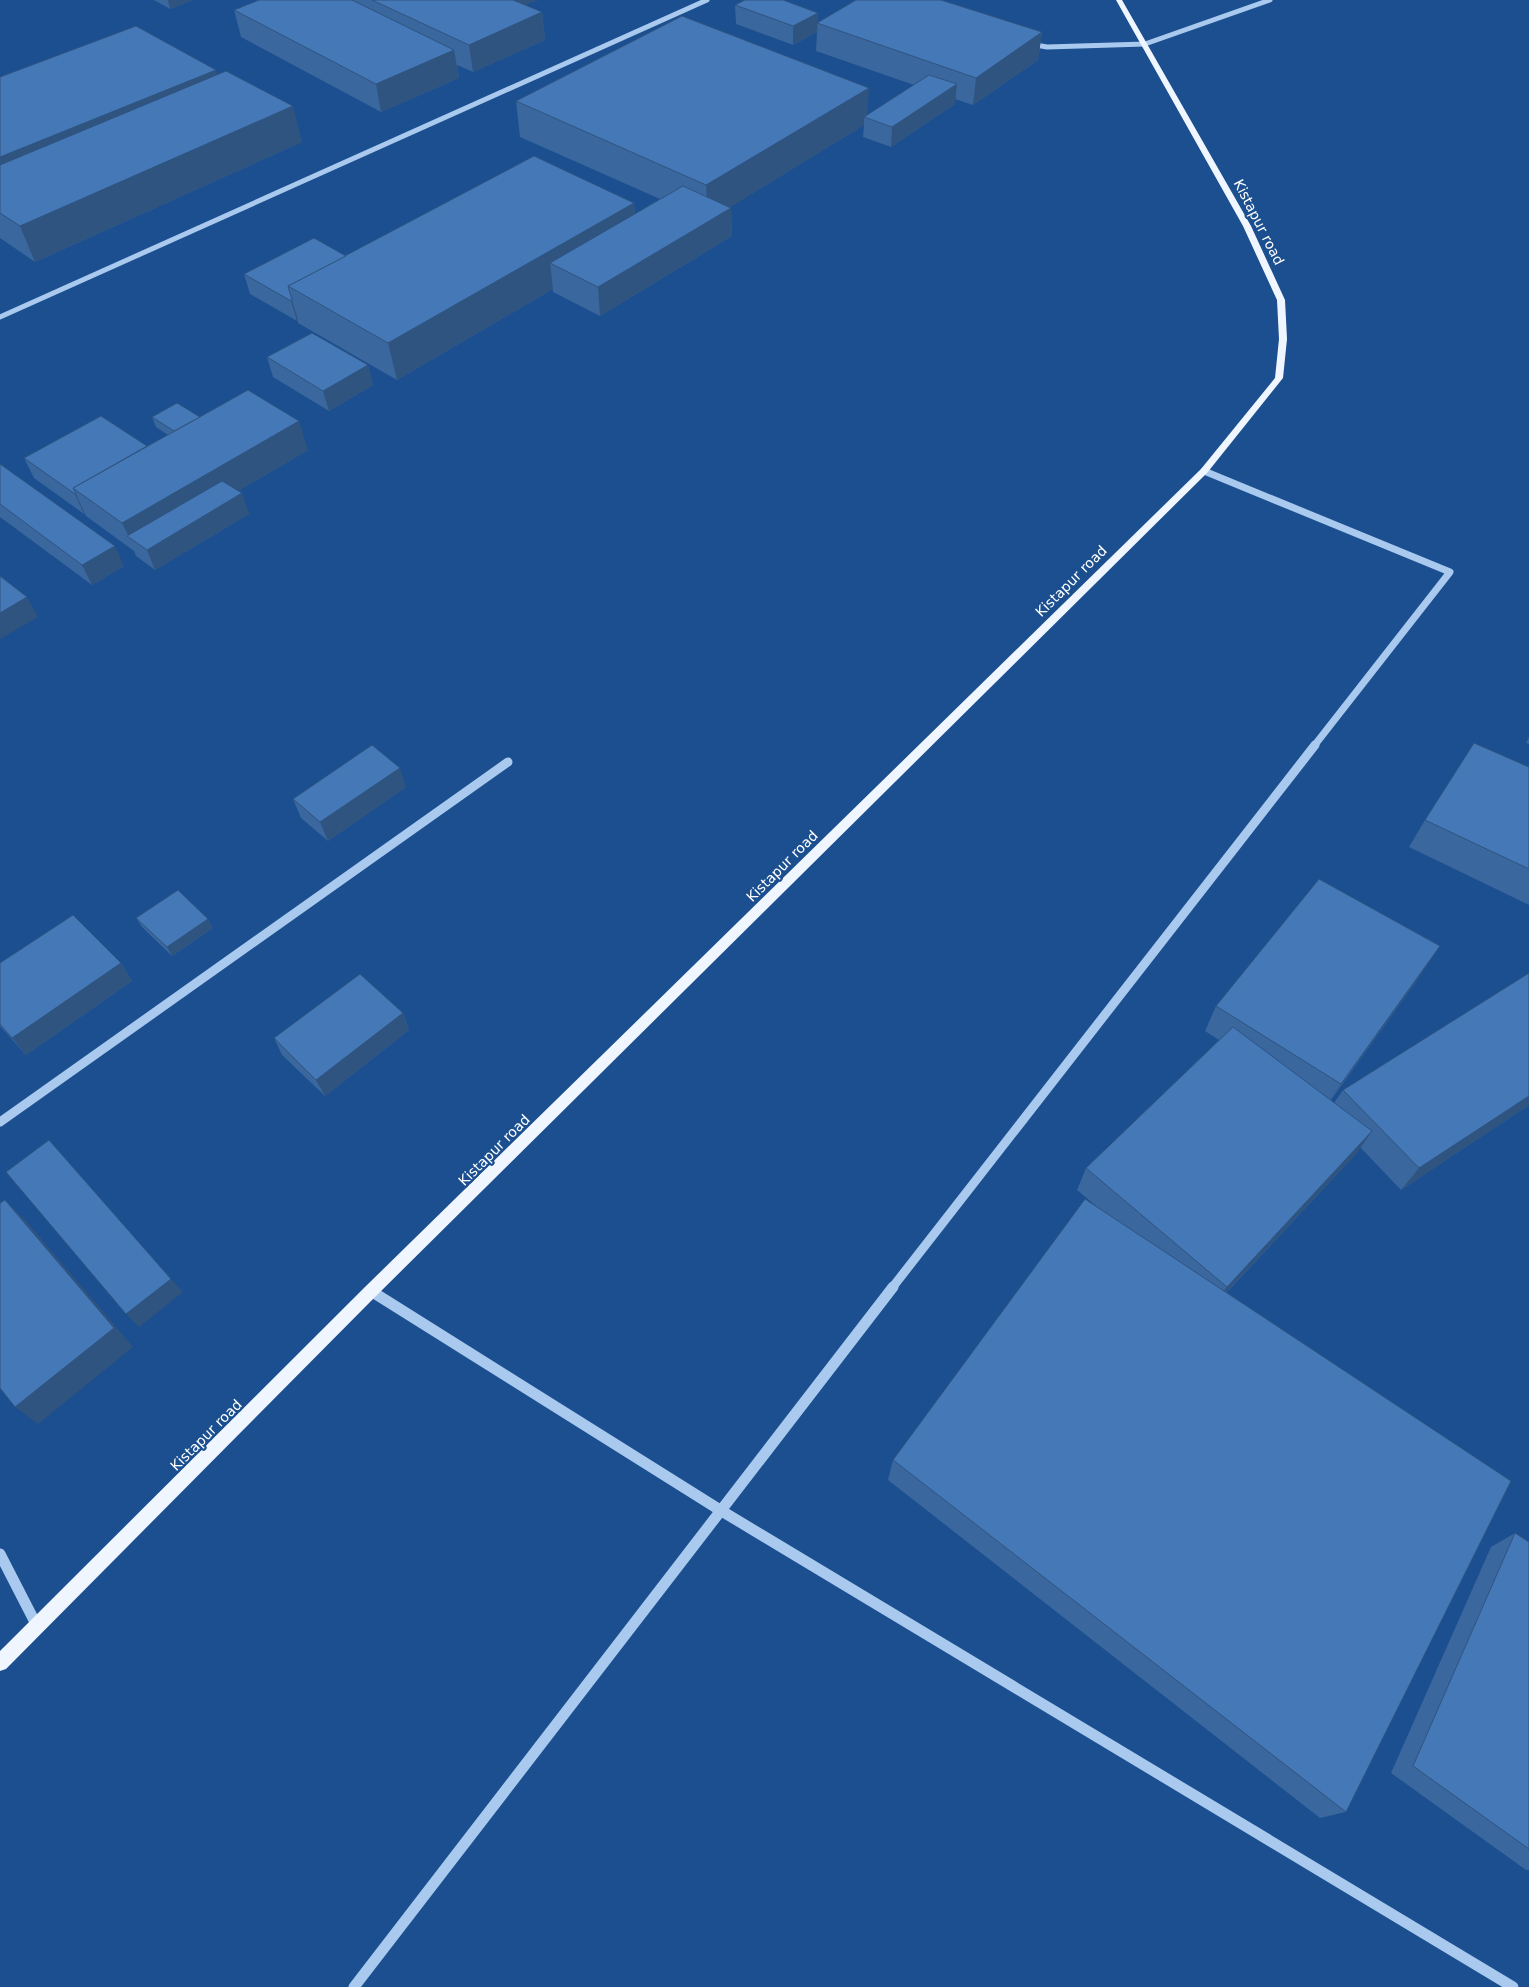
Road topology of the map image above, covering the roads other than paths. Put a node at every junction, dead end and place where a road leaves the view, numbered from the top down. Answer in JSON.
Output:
{"nodes":[{"id":1,"x":707,"y":0,"type":"edge"},
{"id":2,"x":1119,"y":0,"type":"edge"},
{"id":3,"x":1270,"y":0,"type":"edge"},
{"id":4,"x":1022,"y":42,"type":"edge"},
{"id":5,"x":1145,"y":44,"type":"junction"},
{"id":6,"x":0,"y":317,"type":"edge"},
{"id":7,"x":1204,"y":471,"type":"junction"},
{"id":8,"x":508,"y":762,"type":"dead end"},
{"id":9,"x":0,"y":1122,"type":"edge"},
{"id":10,"x":371,"y":1292,"type":"junction"},
{"id":11,"x":720,"y":1510,"type":"junction"},
{"id":12,"x":0,"y":1554,"type":"edge"},
{"id":13,"x":37,"y":1626,"type":"junction"},
{"id":14,"x":0,"y":1663,"type":"edge"},
{"id":15,"x":354,"y":1987,"type":"edge"},
{"id":16,"x":1513,"y":1987,"type":"edge"}],
"edges":[{"from":1,"to":6,"type":"street"},
{"from":2,"to":5,"type":"main road","name":"Kistapur road"},
{"from":3,"to":5,"type":"street"},
{"from":4,"to":5,"type":"street"},
{"from":5,"to":7,"type":"main road","name":"Kistapur road"},
{"from":7,"to":10,"type":"main road","name":"Kistapur road"},
{"from":7,"to":11,"type":"street"},
{"from":8,"to":9,"type":"street"},
{"from":10,"to":11,"type":"street"},
{"from":10,"to":13,"type":"main road","name":"Kistapur road"},
{"from":11,"to":15,"type":"street"},
{"from":11,"to":16,"type":"street"},
{"from":12,"to":13,"type":"street"},
{"from":13,"to":14,"type":"main road","name":"Kistapur road"}]}
